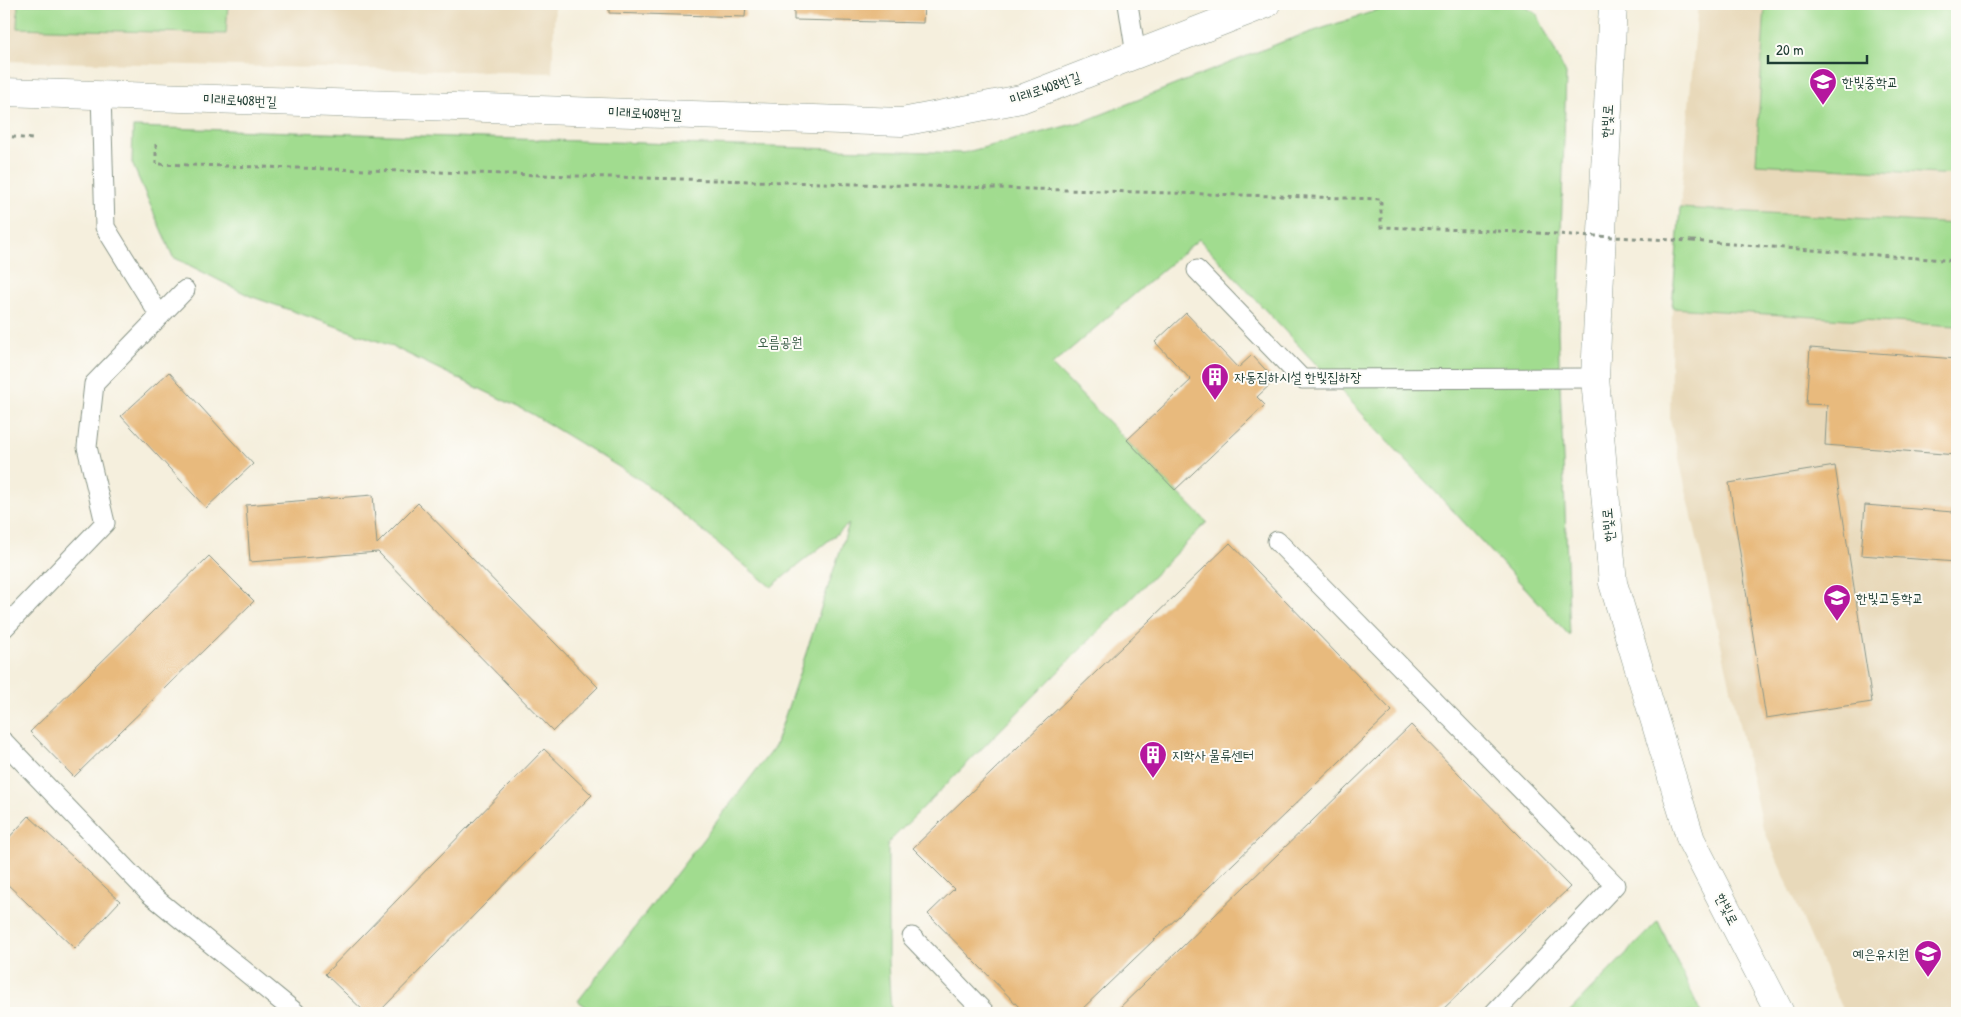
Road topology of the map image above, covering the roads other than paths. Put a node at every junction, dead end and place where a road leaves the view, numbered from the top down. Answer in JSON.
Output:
{"nodes":[{"id":1,"x":1128,"y":4,"type":"edge"},
{"id":2,"x":1266,"y":4,"type":"edge"},
{"id":3,"x":1612,"y":4,"type":"edge"},
{"id":4,"x":1136,"y":55,"type":"junction"},
{"id":5,"x":4,"y":92,"type":"edge"},
{"id":6,"x":101,"y":95,"type":"junction"},
{"id":7,"x":1198,"y":270,"type":"dead end"},
{"id":8,"x":185,"y":290,"type":"dead end"},
{"id":9,"x":160,"y":316,"type":"junction"},
{"id":10,"x":1595,"y":378,"type":"junction"},
{"id":11,"x":1277,"y":541,"type":"dead end"},
{"id":12,"x":4,"y":628,"type":"edge"},
{"id":13,"x":4,"y":742,"type":"edge"},
{"id":14,"x":912,"y":937,"type":"dead end"},
{"id":15,"x":296,"y":1013,"type":"edge"},
{"id":16,"x":985,"y":1013,"type":"edge"},
{"id":17,"x":1494,"y":1013,"type":"edge"},
{"id":18,"x":1780,"y":1013,"type":"edge"}],
"edges":[{"from":1,"to":4,"type":"lane"},
{"from":2,"to":4,"type":"street","name":"미래로408번길"},
{"from":3,"to":10,"type":"street","name":"한빛로"},
{"from":4,"to":6,"type":"street","name":"미래로408번길"},
{"from":5,"to":6,"type":"street","name":"미래로408번길"},
{"from":6,"to":9,"type":"lane"},
{"from":7,"to":10,"type":"lane"},
{"from":8,"to":9,"type":"lane"},
{"from":9,"to":12,"type":"lane"},
{"from":10,"to":18,"type":"street","name":"한빛로"},
{"from":11,"to":17,"type":"lane"},
{"from":13,"to":15,"type":"lane"},
{"from":14,"to":16,"type":"lane"}]}
